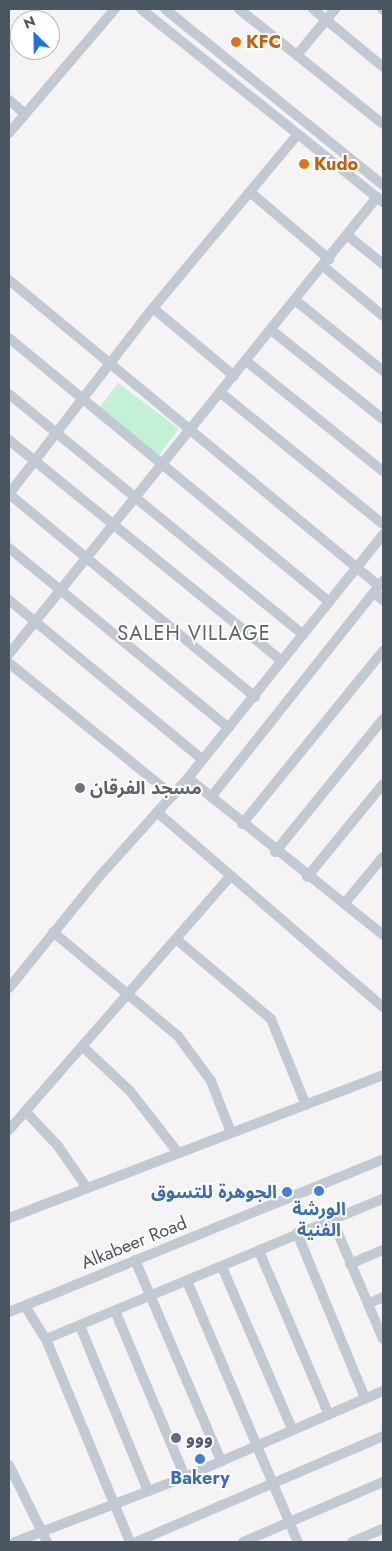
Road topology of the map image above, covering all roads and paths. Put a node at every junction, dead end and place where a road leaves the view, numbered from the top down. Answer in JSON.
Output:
{"nodes":[{"id":1,"x":115,"y":9,"type":"edge"},
{"id":2,"x":141,"y":9,"type":"edge"},
{"id":3,"x":165,"y":9,"type":"edge"},
{"id":4,"x":239,"y":9,"type":"edge"},
{"id":5,"x":313,"y":9,"type":"edge"},
{"id":6,"x":335,"y":9,"type":"edge"},
{"id":7,"x":326,"y":20,"type":"junction"},
{"id":8,"x":297,"y":56,"type":"junction"},
{"id":9,"x":383,"y":67,"type":"edge"},
{"id":10,"x":9,"y":100,"type":"edge"},
{"id":11,"x":25,"y":114,"type":"junction"},
{"id":12,"x":383,"y":124,"type":"edge"},
{"id":13,"x":9,"y":133,"type":"edge"},
{"id":14,"x":298,"y":134,"type":"junction"},
{"id":15,"x":383,"y":185,"type":"edge"},
{"id":16,"x":250,"y":192,"type":"junction"},
{"id":17,"x":380,"y":200,"type":"edge"},
{"id":18,"x":347,"y":235,"type":"junction"},
{"id":19,"x":326,"y":262,"type":"junction"},
{"id":20,"x":383,"y":264,"type":"edge"},
{"id":21,"x":9,"y":280,"type":"edge"},
{"id":22,"x":295,"y":300,"type":"junction"},
{"id":23,"x":153,"y":308,"type":"junction"},
{"id":24,"x":383,"y":316,"type":"edge"},
{"id":25,"x":271,"y":330,"type":"junction"},
{"id":26,"x":9,"y":338,"type":"edge"},
{"id":27,"x":246,"y":361,"type":"junction"},
{"id":28,"x":109,"y":364,"type":"junction"},
{"id":29,"x":383,"y":371,"type":"edge"},
{"id":30,"x":234,"y":376,"type":"junction"},
{"id":31,"x":9,"y":394,"type":"edge"},
{"id":32,"x":221,"y":394,"type":"junction"},
{"id":33,"x":82,"y":398,"type":"junction"},
{"id":34,"x":383,"y":419,"type":"edge"},
{"id":35,"x":190,"y":429,"type":"junction"},
{"id":36,"x":55,"y":432,"type":"junction"},
{"id":37,"x":9,"y":440,"type":"edge"},
{"id":38,"x":34,"y":460,"type":"junction"},
{"id":39,"x":163,"y":463,"type":"junction"},
{"id":40,"x":383,"y":471,"type":"edge"},
{"id":41,"x":9,"y":494,"type":"edge"},
{"id":42,"x":135,"y":497,"type":"junction"},
{"id":43,"x":383,"y":524,"type":"edge"},
{"id":44,"x":111,"y":527,"type":"junction"},
{"id":45,"x":383,"y":535,"type":"edge"},
{"id":46,"x":9,"y":548,"type":"edge"},
{"id":47,"x":88,"y":557,"type":"junction"},
{"id":48,"x":357,"y":567,"type":"junction"},
{"id":49,"x":379,"y":586,"type":"edge"},
{"id":50,"x":60,"y":590,"type":"junction"},
{"id":51,"x":9,"y":600,"type":"edge"},
{"id":52,"x":383,"y":600,"type":"edge"},
{"id":53,"x":330,"y":602,"type":"junction"},
{"id":54,"x":33,"y":623,"type":"junction"},
{"id":55,"x":303,"y":635,"type":"junction"},
{"id":56,"x":383,"y":650,"type":"edge"},
{"id":57,"x":9,"y":654,"type":"edge"},
{"id":58,"x":282,"y":662,"type":"junction"},
{"id":59,"x":9,"y":664,"type":"edge"},
{"id":60,"x":255,"y":697,"type":"junction"},
{"id":61,"x":383,"y":719,"type":"edge"},
{"id":62,"x":229,"y":728,"type":"junction"},
{"id":63,"x":203,"y":760,"type":"junction"},
{"id":64,"x":188,"y":778,"type":"junction"},
{"id":65,"x":383,"y":784,"type":"edge"},
{"id":66,"x":173,"y":796,"type":"junction"},
{"id":67,"x":211,"y":796,"type":"junction"},
{"id":68,"x":157,"y":812,"type":"junction"},
{"id":69,"x":242,"y":824,"type":"junction"},
{"id":70,"x":275,"y":852,"type":"junction"},
{"id":71,"x":383,"y":857,"type":"edge"},
{"id":72,"x":230,"y":877,"type":"junction"},
{"id":73,"x":307,"y":877,"type":"junction"},
{"id":74,"x":344,"y":904,"type":"junction"},
{"id":75,"x":53,"y":932,"type":"junction"},
{"id":76,"x":383,"y":935,"type":"edge"},
{"id":77,"x":176,"y":940,"type":"junction"},
{"id":78,"x":10,"y":985,"type":"edge"},
{"id":79,"x":126,"y":994,"type":"junction"},
{"id":80,"x":383,"y":1008,"type":"edge"},
{"id":81,"x":82,"y":1046,"type":"junction"},
{"id":82,"x":383,"y":1074,"type":"edge"},
{"id":83,"x":306,"y":1105,"type":"junction"},
{"id":84,"x":25,"y":1112,"type":"junction"},
{"id":85,"x":9,"y":1130,"type":"edge"},
{"id":86,"x":230,"y":1130,"type":"junction"},
{"id":87,"x":176,"y":1150,"type":"junction"},
{"id":88,"x":383,"y":1159,"type":"edge"},
{"id":89,"x":87,"y":1188,"type":"junction"},
{"id":90,"x":383,"y":1199,"type":"edge"},
{"id":91,"x":9,"y":1218,"type":"edge"},
{"id":92,"x":332,"y":1219,"type":"junction"},
{"id":93,"x":297,"y":1233,"type":"junction"},
{"id":94,"x":383,"y":1250,"type":"edge"},
{"id":95,"x":259,"y":1252,"type":"junction"},
{"id":96,"x":136,"y":1260,"type":"junction"},
{"id":97,"x":350,"y":1264,"type":"junction"},
{"id":98,"x":222,"y":1267,"type":"junction"},
{"id":99,"x":187,"y":1281,"type":"junction"},
{"id":100,"x":150,"y":1296,"type":"junction"},
{"id":101,"x":383,"y":1297,"type":"edge"},
{"id":102,"x":368,"y":1304,"type":"junction"},
{"id":103,"x":25,"y":1306,"type":"junction"},
{"id":104,"x":115,"y":1311,"type":"junction"},
{"id":105,"x":9,"y":1312,"type":"edge"},
{"id":106,"x":80,"y":1326,"type":"junction"},
{"id":107,"x":46,"y":1339,"type":"junction"},
{"id":108,"x":383,"y":1339,"type":"edge"},
{"id":109,"x":383,"y":1391,"type":"edge"},
{"id":110,"x":365,"y":1398,"type":"junction"},
{"id":111,"x":328,"y":1413,"type":"junction"},
{"id":112,"x":292,"y":1429,"type":"junction"},
{"id":113,"x":383,"y":1436,"type":"edge"},
{"id":114,"x":255,"y":1446,"type":"junction"},
{"id":115,"x":221,"y":1461,"type":"junction"},
{"id":116,"x":9,"y":1465,"type":"edge"},
{"id":117,"x":185,"y":1477,"type":"junction"},
{"id":118,"x":383,"y":1482,"type":"edge"},
{"id":119,"x":272,"y":1484,"type":"junction"},
{"id":120,"x":148,"y":1491,"type":"junction"},
{"id":121,"x":115,"y":1505,"type":"junction"},
{"id":122,"x":290,"y":1522,"type":"junction"},
{"id":123,"x":383,"y":1529,"type":"edge"},
{"id":124,"x":41,"y":1532,"type":"junction"},
{"id":125,"x":15,"y":1542,"type":"edge"},
{"id":126,"x":47,"y":1542,"type":"edge"},
{"id":127,"x":130,"y":1542,"type":"edge"},
{"id":128,"x":136,"y":1542,"type":"edge"},
{"id":129,"x":243,"y":1542,"type":"edge"},
{"id":130,"x":298,"y":1542,"type":"edge"},
{"id":131,"x":352,"y":1542,"type":"edge"}],
"edges":[{"from":1,"to":11,"type":"street"},
{"from":2,"to":14,"type":"street"},
{"from":3,"to":15,"type":"street"},
{"from":4,"to":8,"type":"street"},
{"from":5,"to":7,"type":"street"},
{"from":6,"to":7,"type":"street"},
{"from":7,"to":8,"type":"street"},
{"from":7,"to":9,"type":"street"},
{"from":8,"to":12,"type":"street"},
{"from":10,"to":11,"type":"street"},
{"from":11,"to":13,"type":"street"},
{"from":14,"to":16,"type":"street"},
{"from":14,"to":17,"type":"street"},
{"from":16,"to":19,"type":"street"},
{"from":16,"to":23,"type":"street"},
{"from":17,"to":18,"type":"street"},
{"from":18,"to":19,"type":"street"},
{"from":18,"to":20,"type":"street"},
{"from":19,"to":22,"type":"street"},
{"from":19,"to":24,"type":"street"},
{"from":21,"to":28,"type":"street"},
{"from":22,"to":25,"type":"street"},
{"from":22,"to":29,"type":"street"},
{"from":23,"to":28,"type":"street"},
{"from":23,"to":30,"type":"street"},
{"from":25,"to":27,"type":"street"},
{"from":25,"to":34,"type":"street"},
{"from":26,"to":33,"type":"street"},
{"from":27,"to":30,"type":"street"},
{"from":27,"to":40,"type":"street"},
{"from":28,"to":33,"type":"street"},
{"from":28,"to":35,"type":"street"},
{"from":30,"to":32,"type":"street"},
{"from":31,"to":36,"type":"street"},
{"from":32,"to":35,"type":"street"},
{"from":32,"to":43,"type":"street"},
{"from":33,"to":36,"type":"street"},
{"from":33,"to":39,"type":"street"},
{"from":35,"to":39,"type":"street"},
{"from":35,"to":48,"type":"street"},
{"from":36,"to":38,"type":"street"},
{"from":36,"to":42,"type":"street"},
{"from":37,"to":38,"type":"street"},
{"from":38,"to":41,"type":"street"},
{"from":38,"to":44,"type":"street"},
{"from":39,"to":42,"type":"street"},
{"from":39,"to":53,"type":"street"},
{"from":41,"to":47,"type":"street"},
{"from":42,"to":44,"type":"street"},
{"from":42,"to":55,"type":"street"},
{"from":44,"to":47,"type":"street"},
{"from":44,"to":58,"type":"street"},
{"from":45,"to":48,"type":"street"},
{"from":46,"to":50,"type":"street"},
{"from":47,"to":50,"type":"street"},
{"from":47,"to":60,"type":"street"},
{"from":48,"to":49,"type":"street"},
{"from":48,"to":53,"type":"street"},
{"from":49,"to":52,"type":"street"},
{"from":49,"to":67,"type":"street"},
{"from":50,"to":54,"type":"street"},
{"from":50,"to":62,"type":"street"},
{"from":51,"to":54,"type":"street"},
{"from":53,"to":55,"type":"street"},
{"from":54,"to":57,"type":"street"},
{"from":54,"to":63,"type":"street"},
{"from":55,"to":58,"type":"street"},
{"from":56,"to":69,"type":"street"},
{"from":58,"to":60,"type":"street"},
{"from":59,"to":66,"type":"street"},
{"from":60,"to":62,"type":"street"},
{"from":61,"to":70,"type":"street"},
{"from":62,"to":63,"type":"street"},
{"from":63,"to":64,"type":"street"},
{"from":64,"to":66,"type":"street"},
{"from":64,"to":67,"type":"street"},
{"from":65,"to":73,"type":"street"},
{"from":66,"to":68,"type":"street"},
{"from":67,"to":69,"type":"street"},
{"from":68,"to":72,"type":"street"},
{"from":68,"to":75,"type":"street"},
{"from":69,"to":70,"type":"street"},
{"from":70,"to":73,"type":"street"},
{"from":71,"to":74,"type":"street"},
{"from":72,"to":77,"type":"street"},
{"from":72,"to":80,"type":"street"},
{"from":73,"to":74,"type":"street"},
{"from":74,"to":76,"type":"street"},
{"from":75,"to":78,"type":"street"},
{"from":75,"to":79,"type":"street"},
{"from":77,"to":79,"type":"street"},
{"from":77,"to":83,"type":"street"},
{"from":79,"to":81,"type":"street"},
{"from":79,"to":86,"type":"street"},
{"from":81,"to":84,"type":"street"},
{"from":81,"to":87,"type":"street"},
{"from":82,"to":83,"type":"street"},
{"from":83,"to":86,"type":"street"},
{"from":84,"to":85,"type":"street"},
{"from":84,"to":89,"type":"street"},
{"from":86,"to":87,"type":"street"},
{"from":87,"to":89,"type":"street"},
{"from":88,"to":96,"type":"street","name":"Alkabeer Road"},
{"from":89,"to":91,"type":"street"},
{"from":90,"to":92,"type":"street"},
{"from":92,"to":93,"type":"street"},
{"from":92,"to":97,"type":"street"},
{"from":93,"to":95,"type":"street"},
{"from":93,"to":110,"type":"street"},
{"from":94,"to":97,"type":"street"},
{"from":95,"to":98,"type":"street"},
{"from":95,"to":111,"type":"street"},
{"from":96,"to":100,"type":"street"},
{"from":96,"to":103,"type":"street","name":"Alkabeer Road"},
{"from":97,"to":102,"type":"street"},
{"from":98,"to":99,"type":"street"},
{"from":98,"to":112,"type":"street"},
{"from":99,"to":100,"type":"street"},
{"from":99,"to":114,"type":"street"},
{"from":100,"to":104,"type":"street"},
{"from":100,"to":115,"type":"street"},
{"from":101,"to":102,"type":"street"},
{"from":102,"to":108,"type":"street"},
{"from":103,"to":105,"type":"street","name":"Alkabeer Road"},
{"from":103,"to":107,"type":"street"},
{"from":104,"to":106,"type":"street"},
{"from":104,"to":117,"type":"street"},
{"from":106,"to":107,"type":"street"},
{"from":106,"to":120,"type":"street"},
{"from":107,"to":121,"type":"street"},
{"from":109,"to":110,"type":"street"},
{"from":110,"to":111,"type":"street"},
{"from":111,"to":112,"type":"street"},
{"from":112,"to":114,"type":"street"},
{"from":113,"to":119,"type":"street"},
{"from":114,"to":115,"type":"street"},
{"from":114,"to":119,"type":"street"},
{"from":115,"to":117,"type":"street"},
{"from":116,"to":124,"type":"street"},
{"from":117,"to":120,"type":"street"},
{"from":118,"to":122,"type":"street"},
{"from":119,"to":122,"type":"street"},
{"from":119,"to":128,"type":"street"},
{"from":120,"to":121,"type":"street"},
{"from":121,"to":124,"type":"street"},
{"from":121,"to":127,"type":"street"},
{"from":122,"to":129,"type":"street"},
{"from":122,"to":130,"type":"street"},
{"from":123,"to":131,"type":"street"},
{"from":124,"to":125,"type":"street"},
{"from":124,"to":126,"type":"street"}]}
